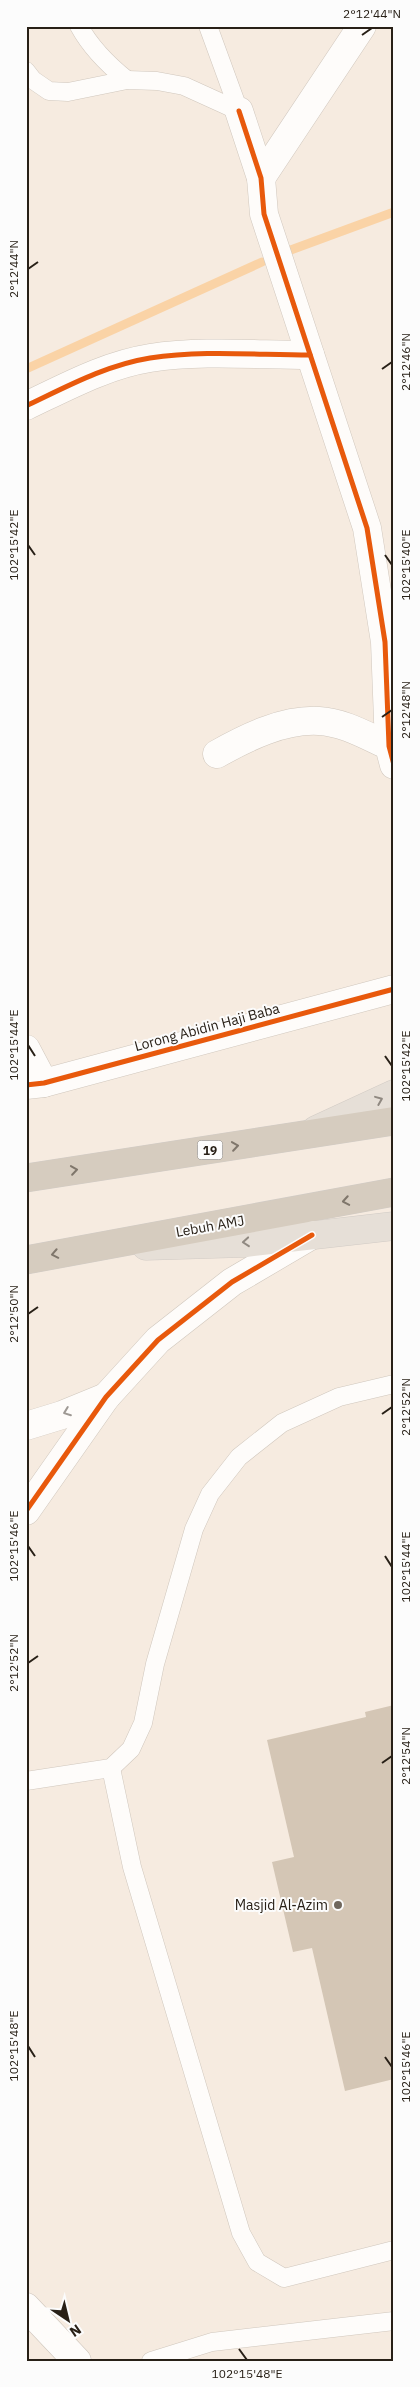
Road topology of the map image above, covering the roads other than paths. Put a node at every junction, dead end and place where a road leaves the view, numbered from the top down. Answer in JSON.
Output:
{"nodes":[{"id":1,"x":79,"y":26,"type":"edge"},
{"id":2,"x":208,"y":26,"type":"edge"},
{"id":3,"x":362,"y":26,"type":"edge"},
{"id":4,"x":26,"y":71,"type":"edge"},
{"id":5,"x":127,"y":80,"type":"junction"},
{"id":6,"x":239,"y":111,"type":"junction"},
{"id":7,"x":261,"y":178,"type":"junction"},
{"id":8,"x":310,"y":354,"type":"junction"},
{"id":9,"x":26,"y":406,"type":"edge"},
{"id":10,"x":216,"y":754,"type":"dead end"},
{"id":11,"x":391,"y":756,"type":"edge"},
{"id":12,"x":394,"y":989,"type":"edge"},
{"id":13,"x":26,"y":1049,"type":"edge"},
{"id":14,"x":35,"y":1084,"type":"edge"},
{"id":15,"x":394,"y":1094,"type":"edge"},
{"id":16,"x":394,"y":1121,"type":"edge"},
{"id":17,"x":303,"y":1136,"type":"junction"},
{"id":18,"x":26,"y":1178,"type":"edge"},
{"id":19,"x":394,"y":1192,"type":"edge"},
{"id":20,"x":394,"y":1226,"type":"edge"},
{"id":21,"x":312,"y":1235,"type":"junction"},
{"id":22,"x":83,"y":1249,"type":"junction"},
{"id":23,"x":26,"y":1260,"type":"edge"},
{"id":24,"x":394,"y":1384,"type":"edge"},
{"id":25,"x":106,"y":1396,"type":"junction"},
{"id":26,"x":26,"y":1426,"type":"edge"},
{"id":27,"x":26,"y":1511,"type":"edge"},
{"id":28,"x":111,"y":1768,"type":"junction"},
{"id":29,"x":26,"y":1781,"type":"edge"},
{"id":30,"x":394,"y":2250,"type":"edge"},
{"id":31,"x":26,"y":2307,"type":"edge"},
{"id":32,"x":394,"y":2321,"type":"edge"},
{"id":33,"x":77,"y":2361,"type":"edge"},
{"id":34,"x":151,"y":2361,"type":"edge"}],
"edges":[{"from":1,"to":5,"type":"lane"},
{"from":2,"to":6,"type":"lane"},
{"from":3,"to":7,"type":"street"},
{"from":4,"to":5,"type":"lane"},
{"from":5,"to":6,"type":"lane"},
{"from":6,"to":7,"type":"street"},
{"from":7,"to":8,"type":"street"},
{"from":8,"to":9,"type":"street"},
{"from":8,"to":11,"type":"street"},
{"from":10,"to":11,"type":"street"},
{"from":12,"to":14,"type":"street","name":"Lorong Abidin Haji Baba"},
{"from":13,"to":14,"type":"street"},
{"from":17,"to":15,"type":"main road","one_way":true},
{"from":16,"to":17,"type":"highway","number":"19"},
{"from":18,"to":17,"type":"highway","number":"19","one_way":true},
{"from":19,"to":22,"type":"highway","name":"Lebuh AMJ","one_way":true},
{"from":20,"to":21,"type":"main road"},
{"from":21,"to":22,"type":"main road","one_way":true},
{"from":21,"to":25,"type":"street"},
{"from":22,"to":23,"type":"highway","name":"Lebuh AMJ","one_way":true},
{"from":24,"to":28,"type":"lane"},
{"from":25,"to":26,"type":"street","one_way":true},
{"from":25,"to":27,"type":"street"},
{"from":28,"to":29,"type":"lane"},
{"from":28,"to":30,"type":"lane"},
{"from":31,"to":33,"type":"street"},
{"from":32,"to":34,"type":"lane"}]}
